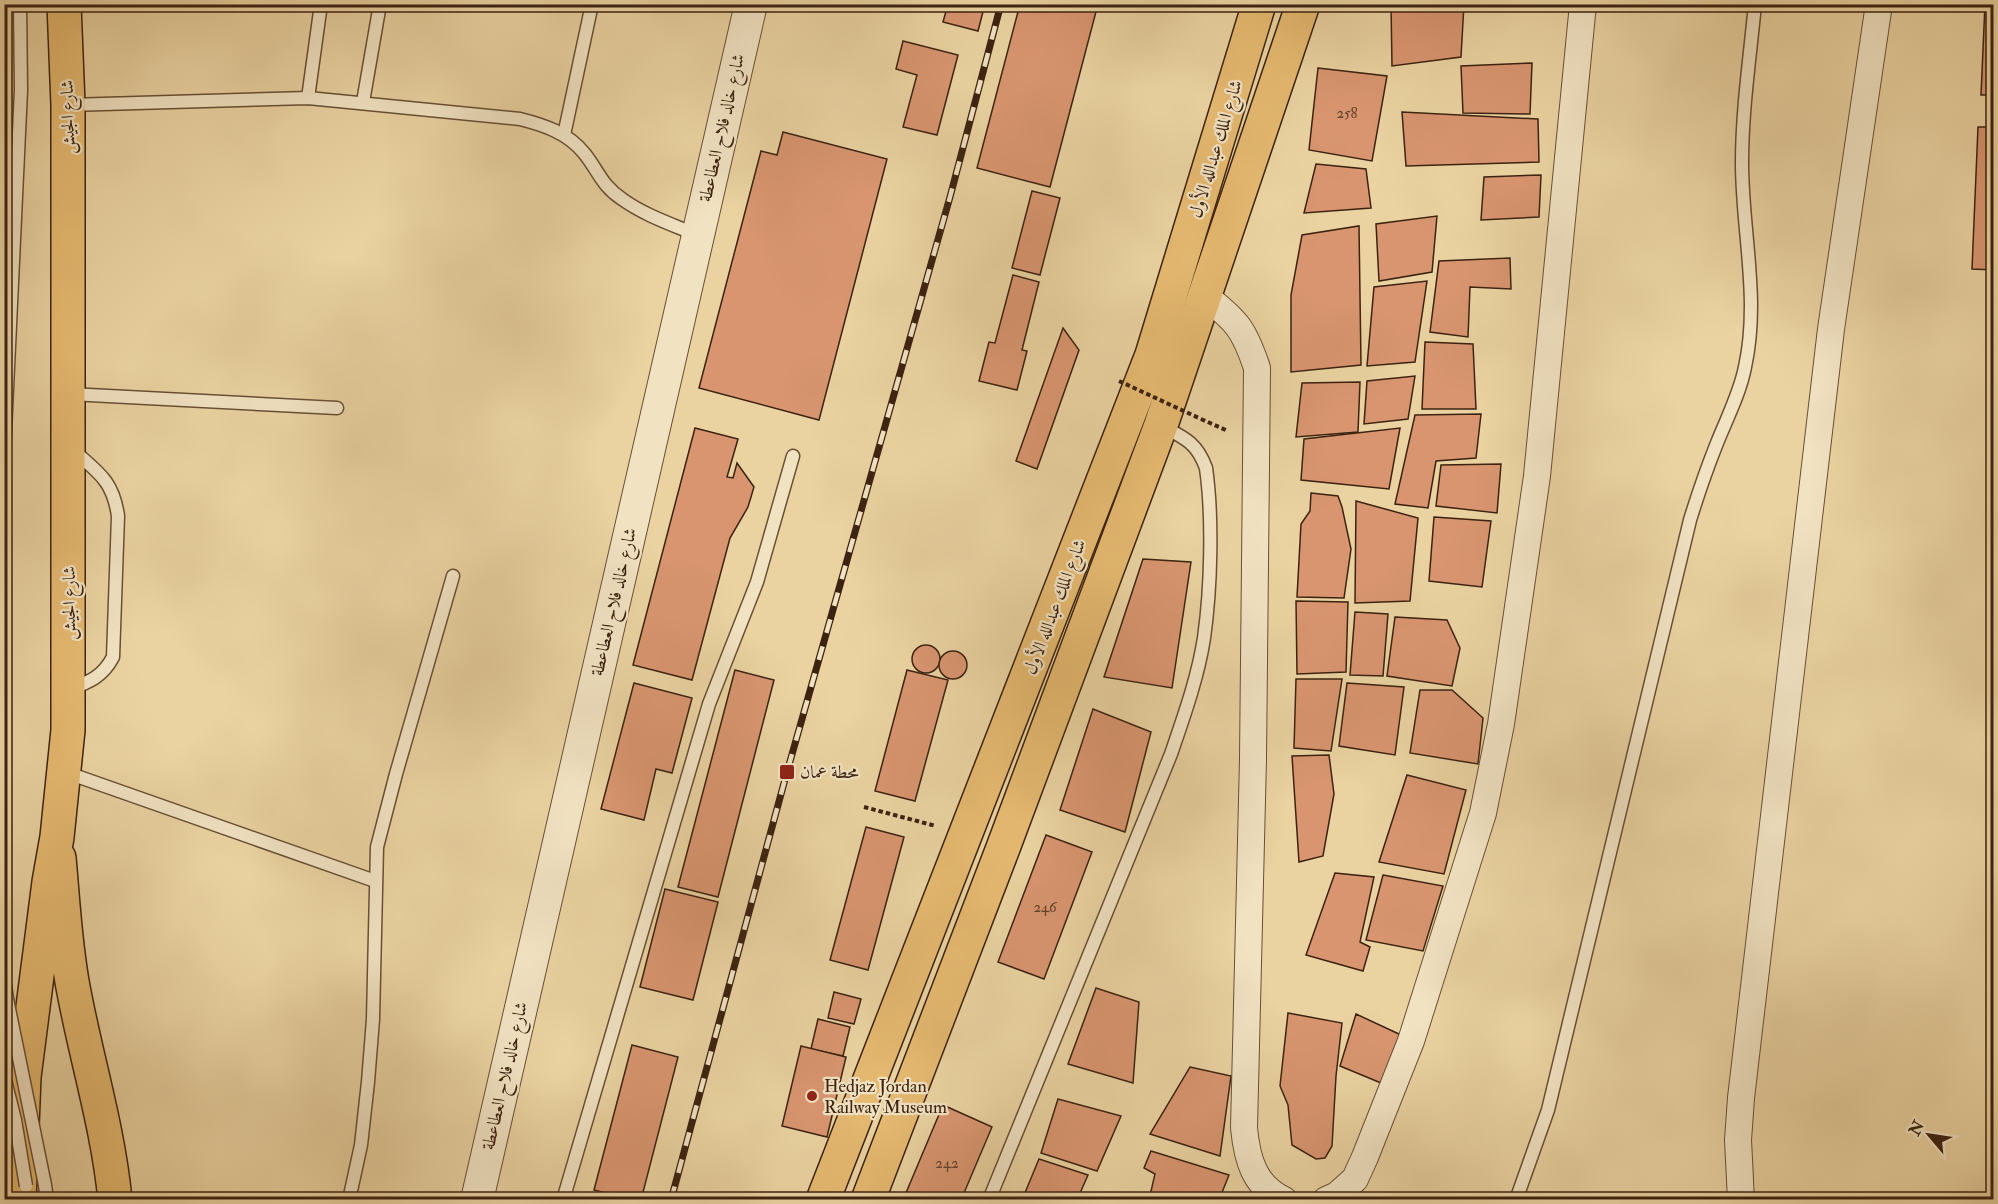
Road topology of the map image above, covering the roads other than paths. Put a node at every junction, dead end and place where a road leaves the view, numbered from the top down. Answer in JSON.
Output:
{"nodes":[{"id":1,"x":20,"y":4,"type":"edge"},
{"id":2,"x":64,"y":4,"type":"edge"},
{"id":3,"x":321,"y":4,"type":"edge"},
{"id":4,"x":380,"y":4,"type":"edge"},
{"id":5,"x":592,"y":4,"type":"edge"},
{"id":6,"x":751,"y":4,"type":"edge"},
{"id":7,"x":1259,"y":4,"type":"edge"},
{"id":8,"x":1303,"y":4,"type":"edge"},
{"id":9,"x":1583,"y":4,"type":"edge"},
{"id":10,"x":1755,"y":4,"type":"edge"},
{"id":11,"x":1879,"y":4,"type":"edge"},
{"id":12,"x":308,"y":98,"type":"junction"},
{"id":13,"x":363,"y":102,"type":"junction"},
{"id":14,"x":68,"y":105,"type":"junction"},
{"id":15,"x":564,"y":135,"type":"junction"},
{"id":16,"x":698,"y":235,"type":"junction"},
{"id":17,"x":1175,"y":283,"type":"junction"},
{"id":18,"x":1205,"y":296,"type":"junction"},
{"id":19,"x":68,"y":394,"type":"junction"},
{"id":20,"x":337,"y":408,"type":"dead end"},
{"id":21,"x":1161,"y":425,"type":"junction"},
{"id":22,"x":69,"y":446,"type":"junction"},
{"id":23,"x":4,"y":453,"type":"edge"},
{"id":24,"x":793,"y":456,"type":"dead end"},
{"id":25,"x":453,"y":576,"type":"dead end"},
{"id":26,"x":69,"y":689,"type":"junction"},
{"id":27,"x":65,"y":772,"type":"junction"},
{"id":28,"x":57,"y":837,"type":"junction"},
{"id":29,"x":375,"y":881,"type":"junction"},
{"id":30,"x":4,"y":980,"type":"edge"},
{"id":31,"x":4,"y":1076,"type":"edge"},
{"id":32,"x":30,"y":1190,"type":"edge"},
{"id":33,"x":1273,"y":1197,"type":"edge"},
{"id":34,"x":28,"y":1200,"type":"edge"},
{"id":35,"x":47,"y":1200,"type":"edge"},
{"id":36,"x":115,"y":1200,"type":"edge"},
{"id":37,"x":349,"y":1200,"type":"edge"},
{"id":38,"x":477,"y":1200,"type":"edge"},
{"id":39,"x":563,"y":1200,"type":"edge"},
{"id":40,"x":823,"y":1200,"type":"edge"},
{"id":41,"x":868,"y":1200,"type":"edge"},
{"id":42,"x":989,"y":1200,"type":"edge"},
{"id":43,"x":1326,"y":1200,"type":"edge"},
{"id":44,"x":1516,"y":1200,"type":"edge"},
{"id":45,"x":1741,"y":1200,"type":"edge"}],
"edges":[{"from":1,"to":23,"type":"lane"},
{"from":2,"to":14,"type":"main road","name":"شارع الجيش"},
{"from":3,"to":12,"type":"lane"},
{"from":4,"to":13,"type":"lane"},
{"from":5,"to":15,"type":"lane"},
{"from":6,"to":16,"type":"street","name":"شارع خالد فلاح العطاعطة"},
{"from":7,"to":17,"type":"main road","name":"شارع الملك عبدالله الأول"},
{"from":8,"to":18,"type":"main road","name":"شارع الملك عبدالله الأول"},
{"from":9,"to":43,"type":"street"},
{"from":10,"to":44,"type":"lane"},
{"from":11,"to":45,"type":"street"},
{"from":12,"to":13,"type":"lane"},
{"from":12,"to":14,"type":"lane"},
{"from":13,"to":15,"type":"lane"},
{"from":14,"to":19,"type":"main road","name":"شارع الجيش"},
{"from":15,"to":16,"type":"lane"},
{"from":16,"to":38,"type":"street","name":"شارع خالد فلاح العطاعطة"},
{"from":17,"to":18,"type":"main road"},
{"from":17,"to":40,"type":"main road","name":"شارع الملك عبدالله الأول"},
{"from":18,"to":21,"type":"main road","name":"شارع الملك عبدالله الأول"},
{"from":18,"to":33,"type":"street"},
{"from":19,"to":20,"type":"lane"},
{"from":19,"to":22,"type":"main road","name":"شارع الجيش"},
{"from":21,"to":41,"type":"main road","name":"شارع الملك عبدالله الأول"},
{"from":21,"to":42,"type":"lane"},
{"from":22,"to":26,"type":"main road","name":"شارع الجيش"},
{"from":22,"to":26,"type":"lane"},
{"from":24,"to":39,"type":"lane"},
{"from":25,"to":29,"type":"lane"},
{"from":26,"to":27,"type":"main road","name":"شارع الجيش"},
{"from":27,"to":28,"type":"main road","name":"شارع الجيش"},
{"from":27,"to":29,"type":"lane"},
{"from":28,"to":32,"type":"main road","name":"شارع الجيش"},
{"from":28,"to":36,"type":"main road"},
{"from":29,"to":37,"type":"lane"},
{"from":30,"to":32,"type":"lane","bridge":true},
{"from":31,"to":32,"type":"lane","bridge":true},
{"from":32,"to":34,"type":"lane"},
{"from":32,"to":35,"type":"lane"}]}
